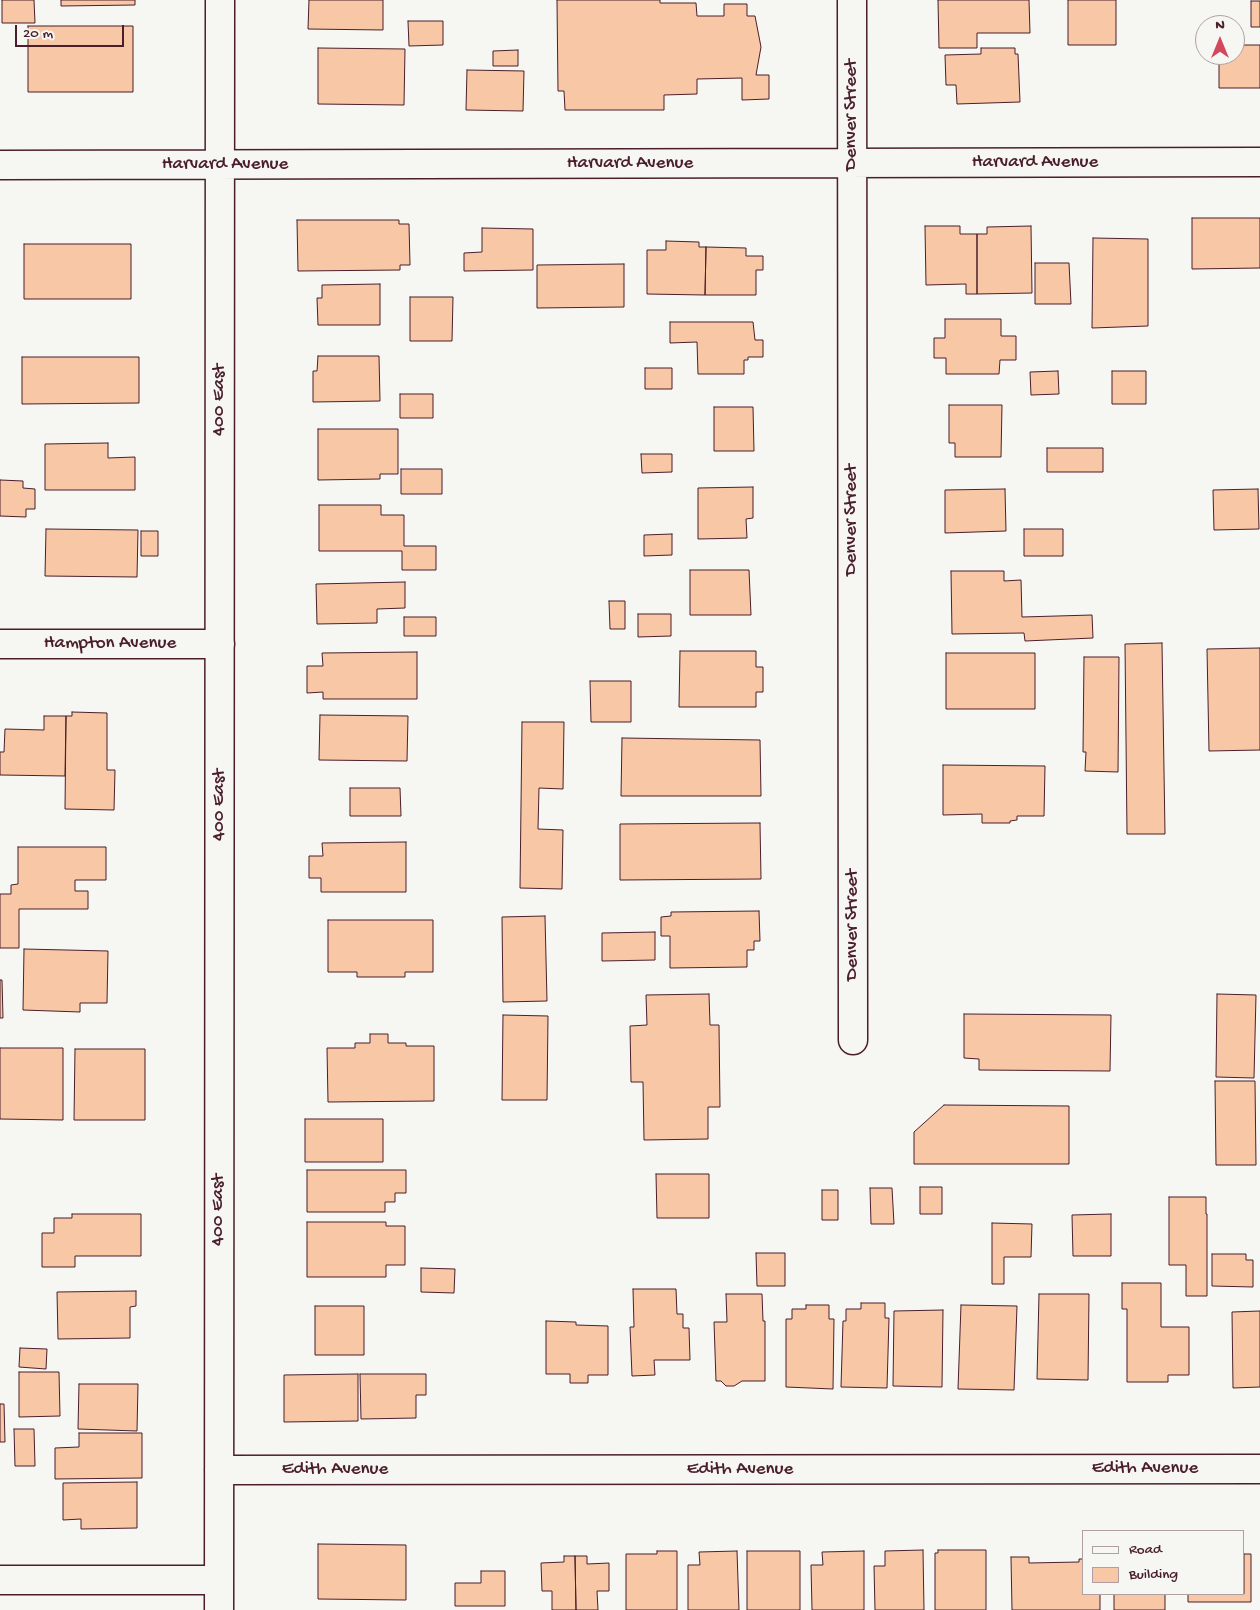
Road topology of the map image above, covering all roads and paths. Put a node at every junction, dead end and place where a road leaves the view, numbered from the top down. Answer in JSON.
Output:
{"nodes":[{"id":1,"x":220,"y":0,"type":"edge"},
{"id":2,"x":852,"y":0,"type":"edge"},
{"id":3,"x":1260,"y":162,"type":"edge"},
{"id":4,"x":852,"y":163,"type":"junction"},
{"id":5,"x":0,"y":165,"type":"edge"},
{"id":6,"x":220,"y":165,"type":"junction"},
{"id":7,"x":0,"y":644,"type":"edge"},
{"id":8,"x":220,"y":644,"type":"junction"},
{"id":9,"x":853,"y":1040,"type":"dead end"},
{"id":10,"x":1260,"y":1469,"type":"edge"},
{"id":11,"x":219,"y":1470,"type":"junction"},
{"id":12,"x":0,"y":1580,"type":"edge"},
{"id":13,"x":219,"y":1580,"type":"junction"},
{"id":14,"x":219,"y":1610,"type":"edge"}],
"edges":[{"from":1,"to":6,"type":"street","name":"400 East"},
{"from":2,"to":4,"type":"street","name":"Denver Street"},
{"from":3,"to":4,"type":"street","name":"Harvard Avenue"},
{"from":4,"to":6,"type":"street","name":"Harvard Avenue"},
{"from":4,"to":9,"type":"street","name":"Denver Street"},
{"from":5,"to":6,"type":"street","name":"Harvard Avenue"},
{"from":6,"to":8,"type":"street","name":"400 East"},
{"from":7,"to":8,"type":"street","name":"Hampton Avenue"},
{"from":8,"to":11,"type":"street","name":"400 East"},
{"from":10,"to":11,"type":"street","name":"Edith Avenue"},
{"from":11,"to":13,"type":"street","name":"400 East"},
{"from":12,"to":13,"type":"street"},
{"from":13,"to":14,"type":"street","name":"400 East"}]}
